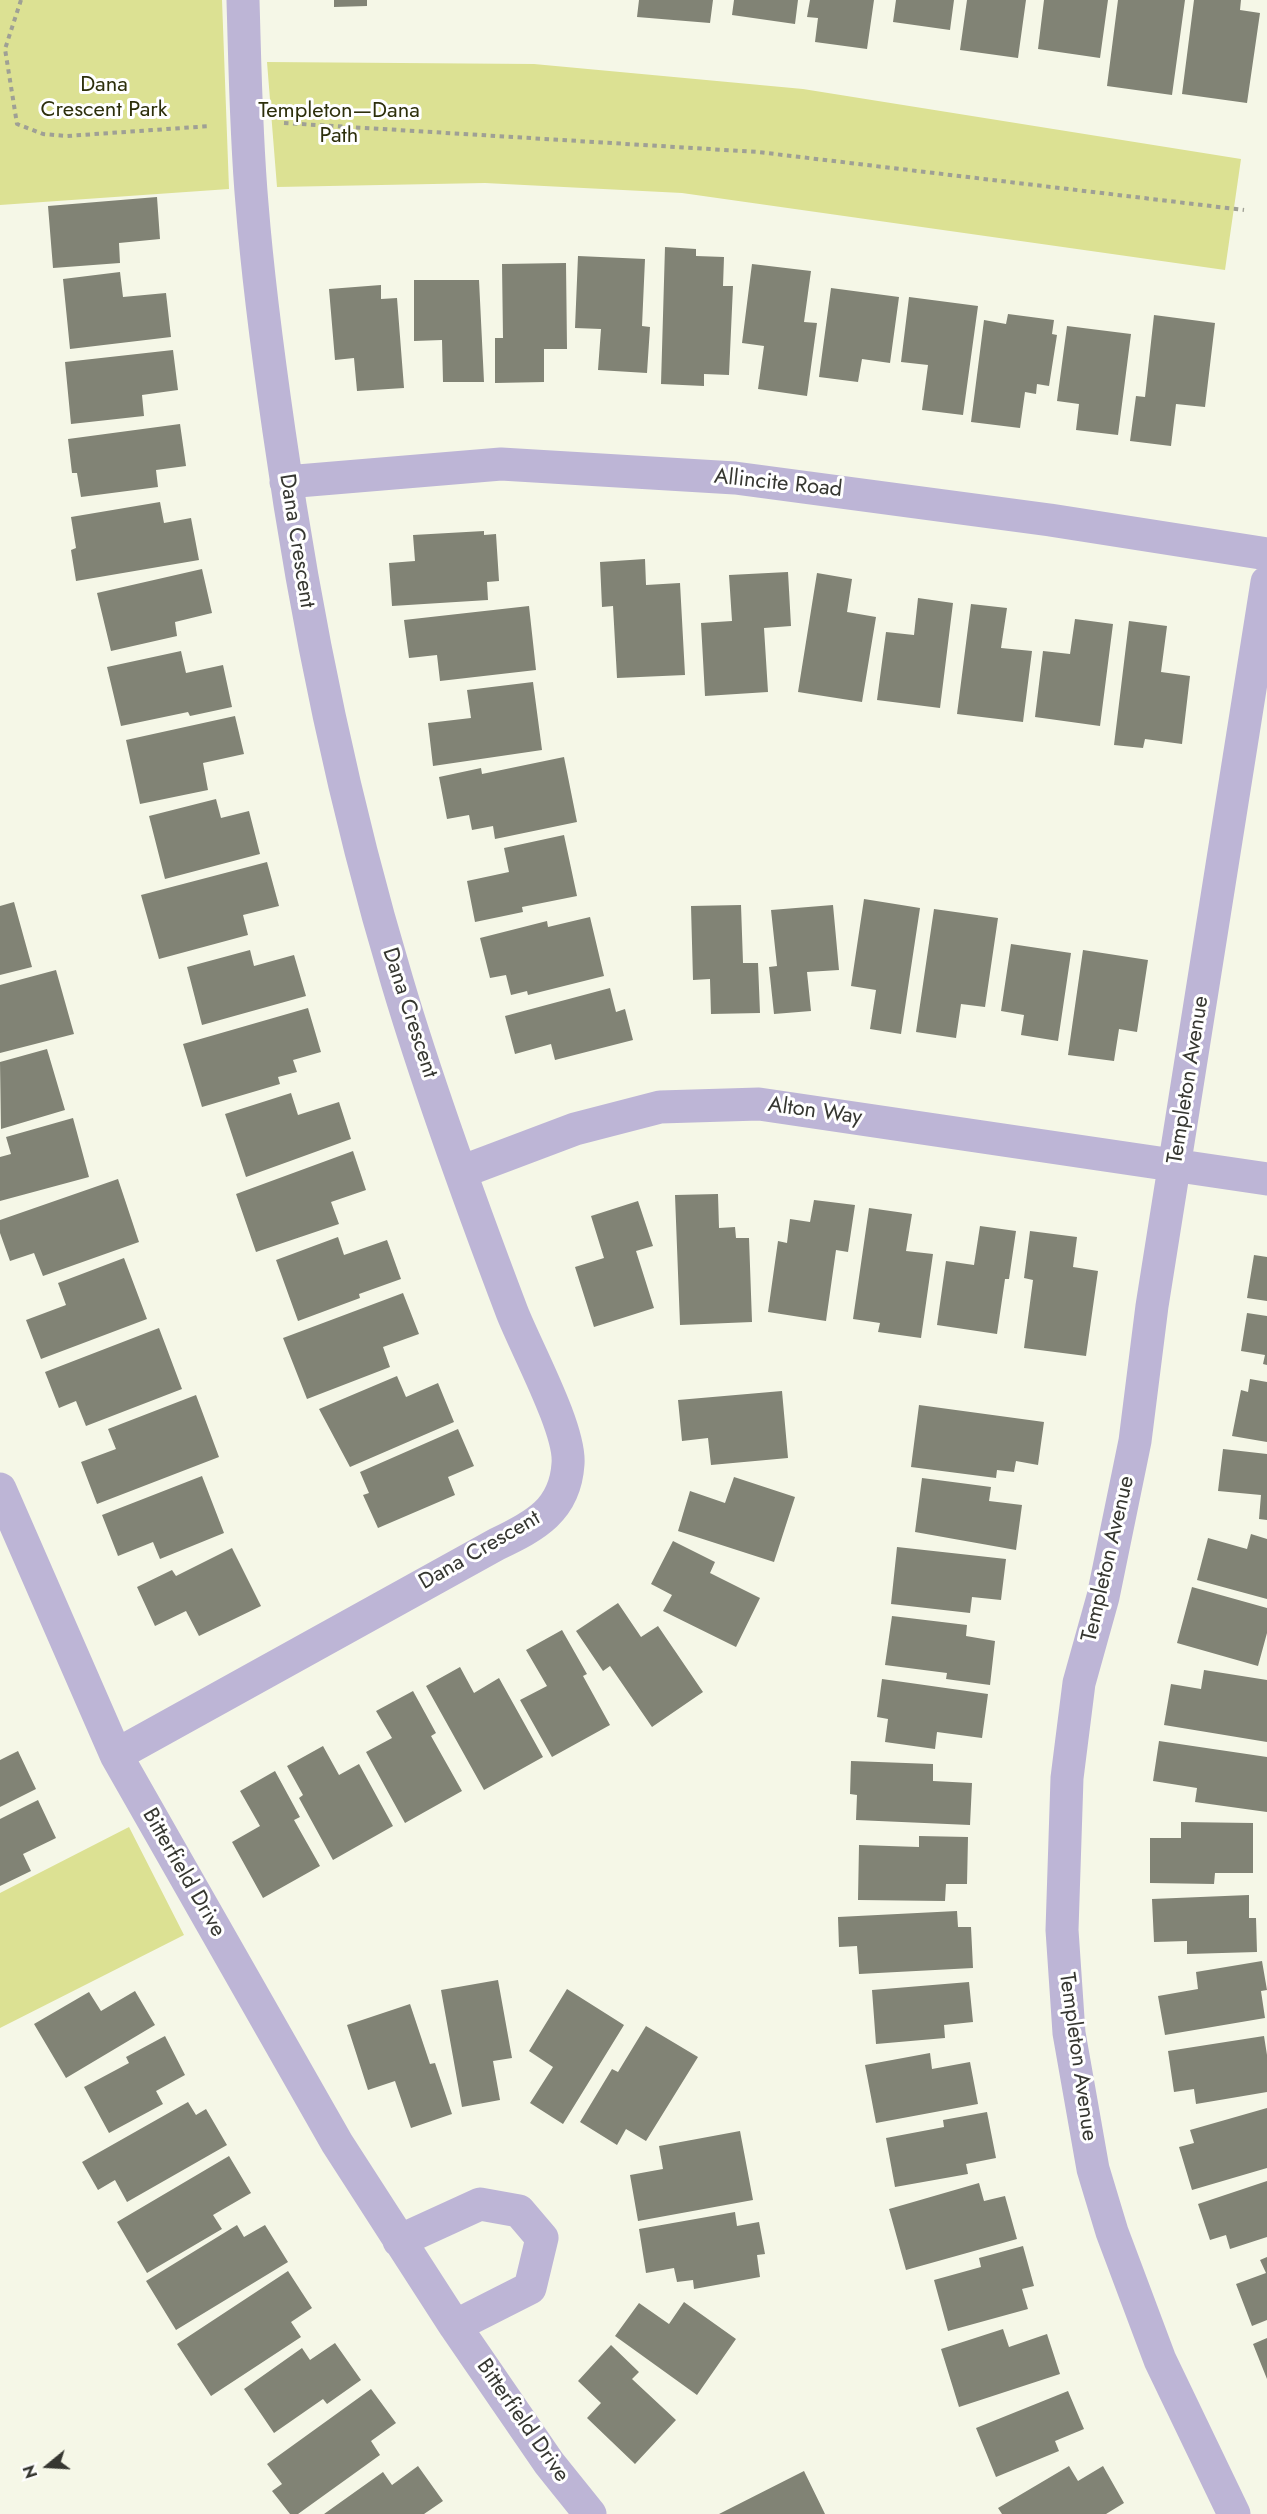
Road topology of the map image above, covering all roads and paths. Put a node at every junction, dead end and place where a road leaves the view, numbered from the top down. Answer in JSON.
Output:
{"nodes":[{"id":1,"x":21,"y":0,"type":"edge"},
{"id":2,"x":243,"y":0,"type":"edge"},
{"id":3,"x":247,"y":122,"type":"junction"},
{"id":4,"x":1244,"y":210,"type":"dead end"},
{"id":5,"x":286,"y":482,"type":"junction"},
{"id":6,"x":1267,"y":554,"type":"edge"},
{"id":7,"x":1267,"y":582,"type":"edge"},
{"id":8,"x":1175,"y":1165,"type":"junction"},
{"id":9,"x":461,"y":1172,"type":"junction"},
{"id":10,"x":1267,"y":1179,"type":"edge"},
{"id":11,"x":0,"y":1489,"type":"edge"},
{"id":12,"x":116,"y":1755,"type":"junction"},
{"id":13,"x":399,"y":2241,"type":"junction"},
{"id":14,"x":455,"y":2326,"type":"junction"},
{"id":15,"x":590,"y":2514,"type":"edge"},
{"id":16,"x":1234,"y":2514,"type":"edge"}],
"edges":[{"from":1,"to":3,"type":"path"},
{"from":2,"to":3,"type":"street","name":"Dana Crescent"},
{"from":3,"to":4,"type":"path"},
{"from":3,"to":5,"type":"street","name":"Dana Crescent"},
{"from":5,"to":6,"type":"street","name":"Allincite Road"},
{"from":5,"to":9,"type":"street","name":"Dana Crescent"},
{"from":7,"to":8,"type":"street","name":"Templeton Avenue"},
{"from":8,"to":9,"type":"street","name":"Alton Way"},
{"from":8,"to":10,"type":"street","name":"Alton Way"},
{"from":8,"to":16,"type":"street","name":"Templeton Avenue"},
{"from":9,"to":12,"type":"street","name":"Dana Crescent"},
{"from":11,"to":12,"type":"street","name":"Bitterfield Drive"},
{"from":12,"to":13,"type":"street","name":"Bitterfield Drive"},
{"from":13,"to":14,"type":"street","name":"Bitterfield Drive"},
{"from":13,"to":14,"type":"street"},
{"from":14,"to":15,"type":"street","name":"Bitterfield Drive"}]}
